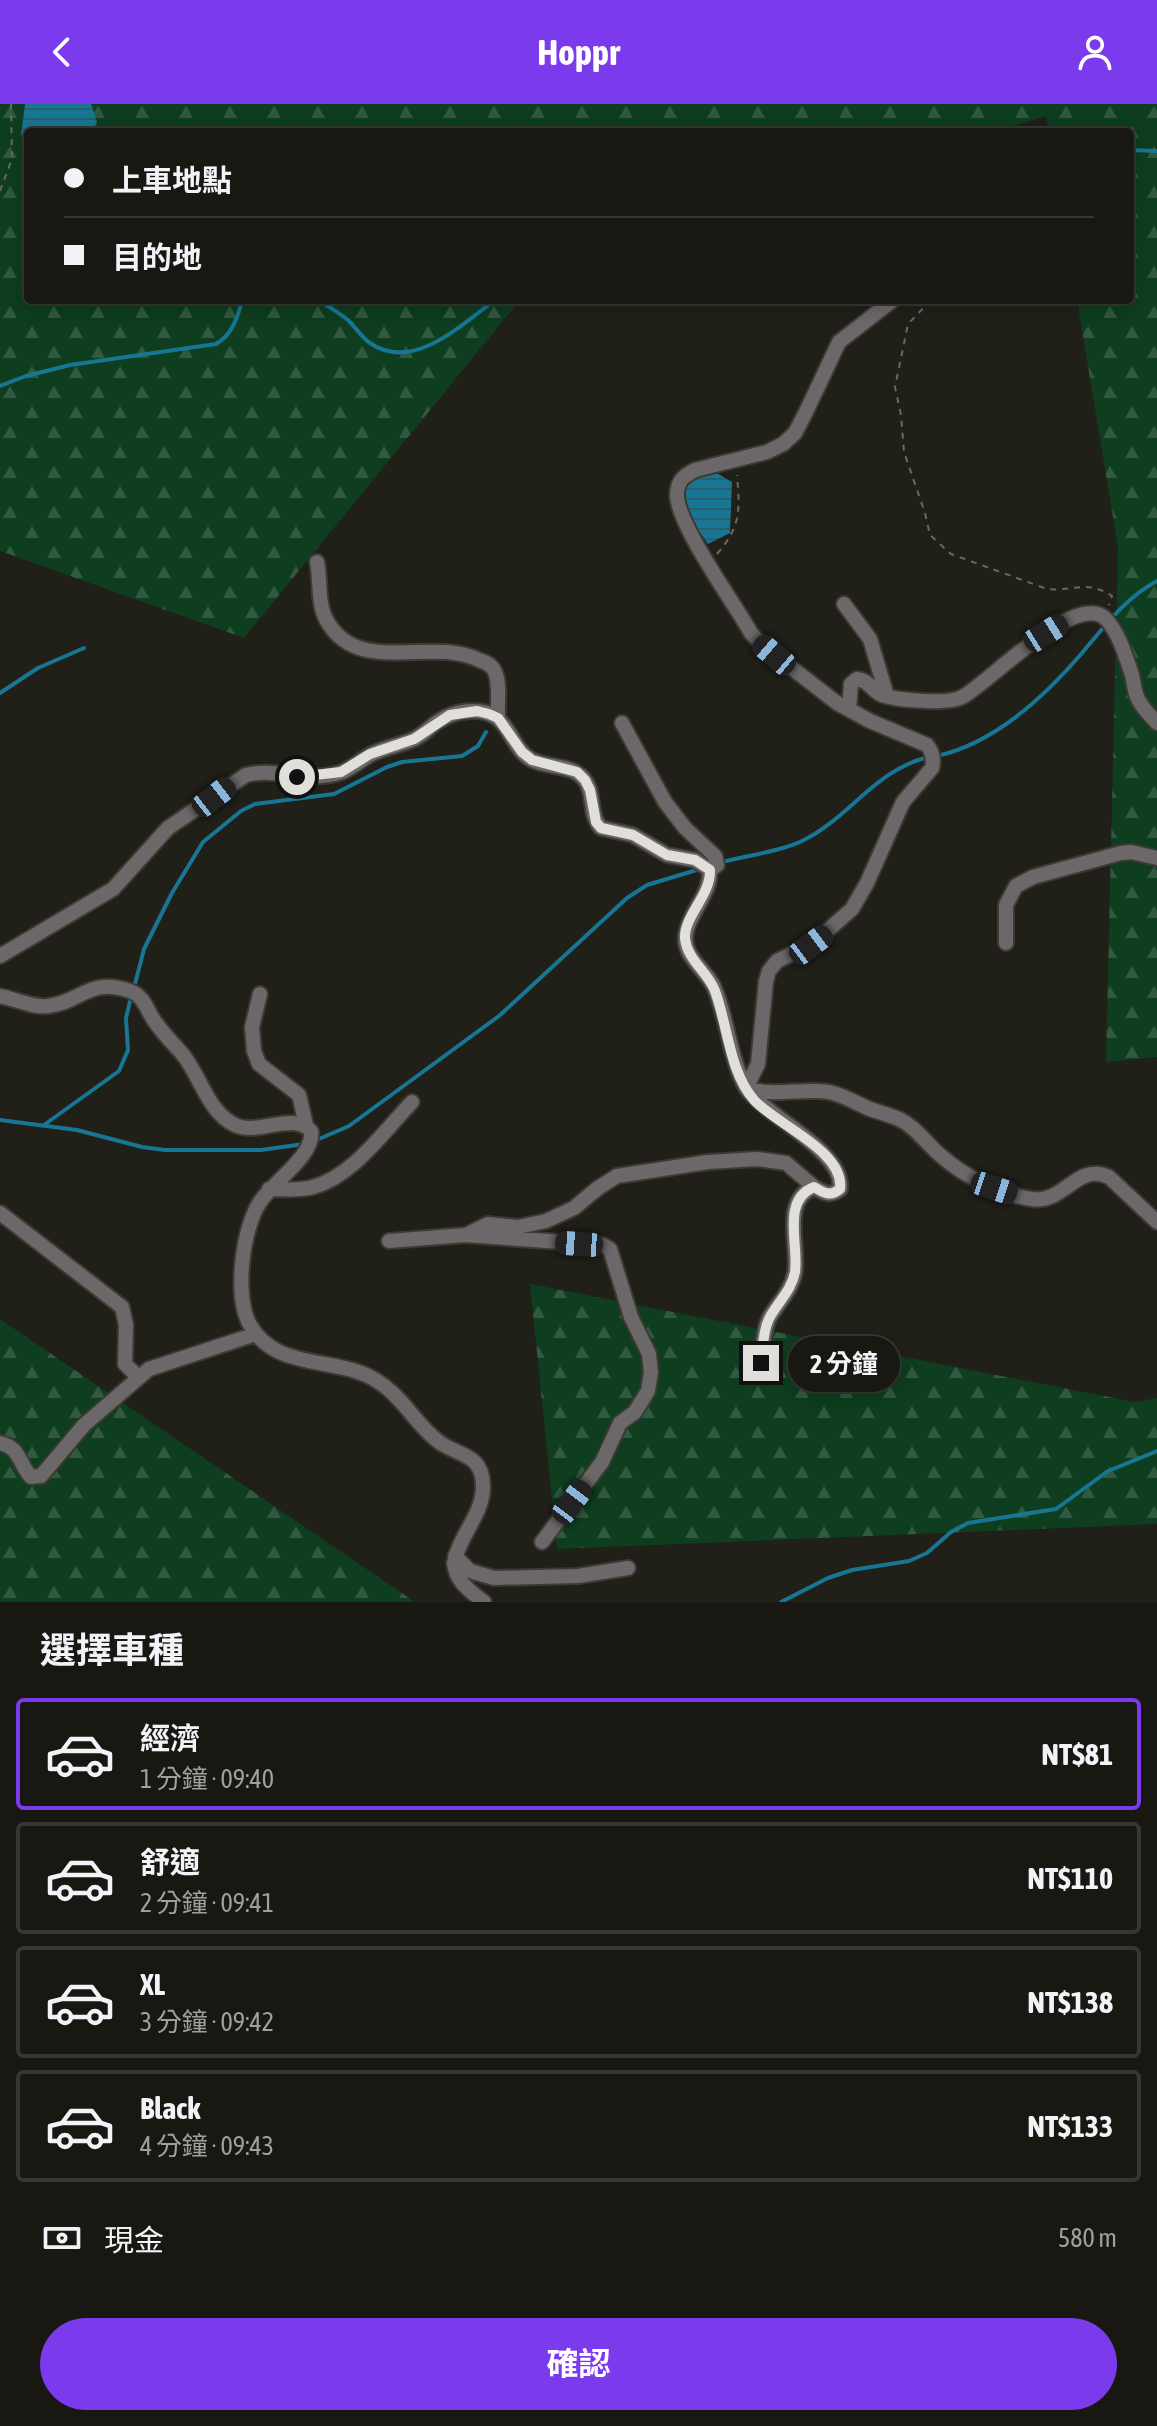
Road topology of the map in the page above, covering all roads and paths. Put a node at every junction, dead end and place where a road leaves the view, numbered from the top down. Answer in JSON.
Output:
{"nodes":[{"id":1,"x":11,"y":104,"type":"edge"},
{"id":2,"x":0,"y":191,"type":"edge"},
{"id":3,"x":888,"y":304,"type":"edge"},
{"id":4,"x":927,"y":304,"type":"edge"},
{"id":5,"x":738,"y":458,"type":"junction"},
{"id":6,"x":317,"y":562,"type":"dead end"},
{"id":7,"x":709,"y":563,"type":"junction"},
{"id":8,"x":844,"y":604,"type":"dead end"},
{"id":9,"x":1104,"y":617,"type":"junction"},
{"id":10,"x":887,"y":696,"type":"junction"},
{"id":11,"x":849,"y":709,"type":"junction"},
{"id":12,"x":498,"y":718,"type":"junction"},
{"id":13,"x":622,"y":723,"type":"dead end"},
{"id":14,"x":1157,"y":723,"type":"edge"},
{"id":15,"x":1157,"y":858,"type":"edge"},
{"id":16,"x":710,"y":870,"type":"junction"},
{"id":17,"x":1006,"y":943,"type":"dead end"},
{"id":18,"x":0,"y":956,"type":"edge"},
{"id":19,"x":260,"y":994,"type":"dead end"},
{"id":20,"x":0,"y":996,"type":"edge"},
{"id":21,"x":746,"y":1088,"type":"junction"},
{"id":22,"x":412,"y":1102,"type":"dead end"},
{"id":23,"x":306,"y":1125,"type":"junction"},
{"id":24,"x":814,"y":1187,"type":"junction"},
{"id":25,"x":269,"y":1189,"type":"junction"},
{"id":26,"x":0,"y":1213,"type":"edge"},
{"id":27,"x":1157,"y":1222,"type":"edge"},
{"id":28,"x":465,"y":1235,"type":"junction"},
{"id":29,"x":389,"y":1241,"type":"dead end"},
{"id":30,"x":256,"y":1334,"type":"junction"},
{"id":31,"x":761,"y":1363,"type":"dead end"},
{"id":32,"x":138,"y":1377,"type":"junction"},
{"id":33,"x":0,"y":1443,"type":"edge"},
{"id":34,"x":542,"y":1542,"type":"dead end"},
{"id":35,"x":455,"y":1556,"type":"junction"},
{"id":36,"x":628,"y":1568,"type":"dead end"},
{"id":37,"x":484,"y":1602,"type":"edge"}],
"edges":[{"from":1,"to":2,"type":"path"},
{"from":3,"to":5,"type":"lane"},
{"from":4,"to":9,"type":"path"},
{"from":5,"to":7,"type":"path"},
{"from":5,"to":7,"type":"lane"},
{"from":6,"to":12,"type":"lane"},
{"from":7,"to":11,"type":"lane"},
{"from":8,"to":10,"type":"lane"},
{"from":9,"to":10,"type":"lane"},
{"from":9,"to":14,"type":"lane"},
{"from":10,"to":11,"type":"lane"},
{"from":11,"to":21,"type":"lane"},
{"from":12,"to":16,"type":"lane"},
{"from":12,"to":18,"type":"lane"},
{"from":13,"to":16,"type":"lane"},
{"from":15,"to":17,"type":"lane"},
{"from":16,"to":21,"type":"lane"},
{"from":19,"to":23,"type":"lane"},
{"from":20,"to":23,"type":"lane"},
{"from":21,"to":24,"type":"lane"},
{"from":21,"to":27,"type":"lane"},
{"from":22,"to":25,"type":"lane"},
{"from":23,"to":25,"type":"lane"},
{"from":24,"to":28,"type":"lane"},
{"from":24,"to":31,"type":"lane"},
{"from":25,"to":30,"type":"lane"},
{"from":26,"to":32,"type":"lane"},
{"from":28,"to":29,"type":"lane"},
{"from":28,"to":34,"type":"lane"},
{"from":30,"to":32,"type":"lane"},
{"from":30,"to":35,"type":"lane"},
{"from":32,"to":33,"type":"lane"},
{"from":35,"to":36,"type":"lane"},
{"from":35,"to":37,"type":"lane"}]}
